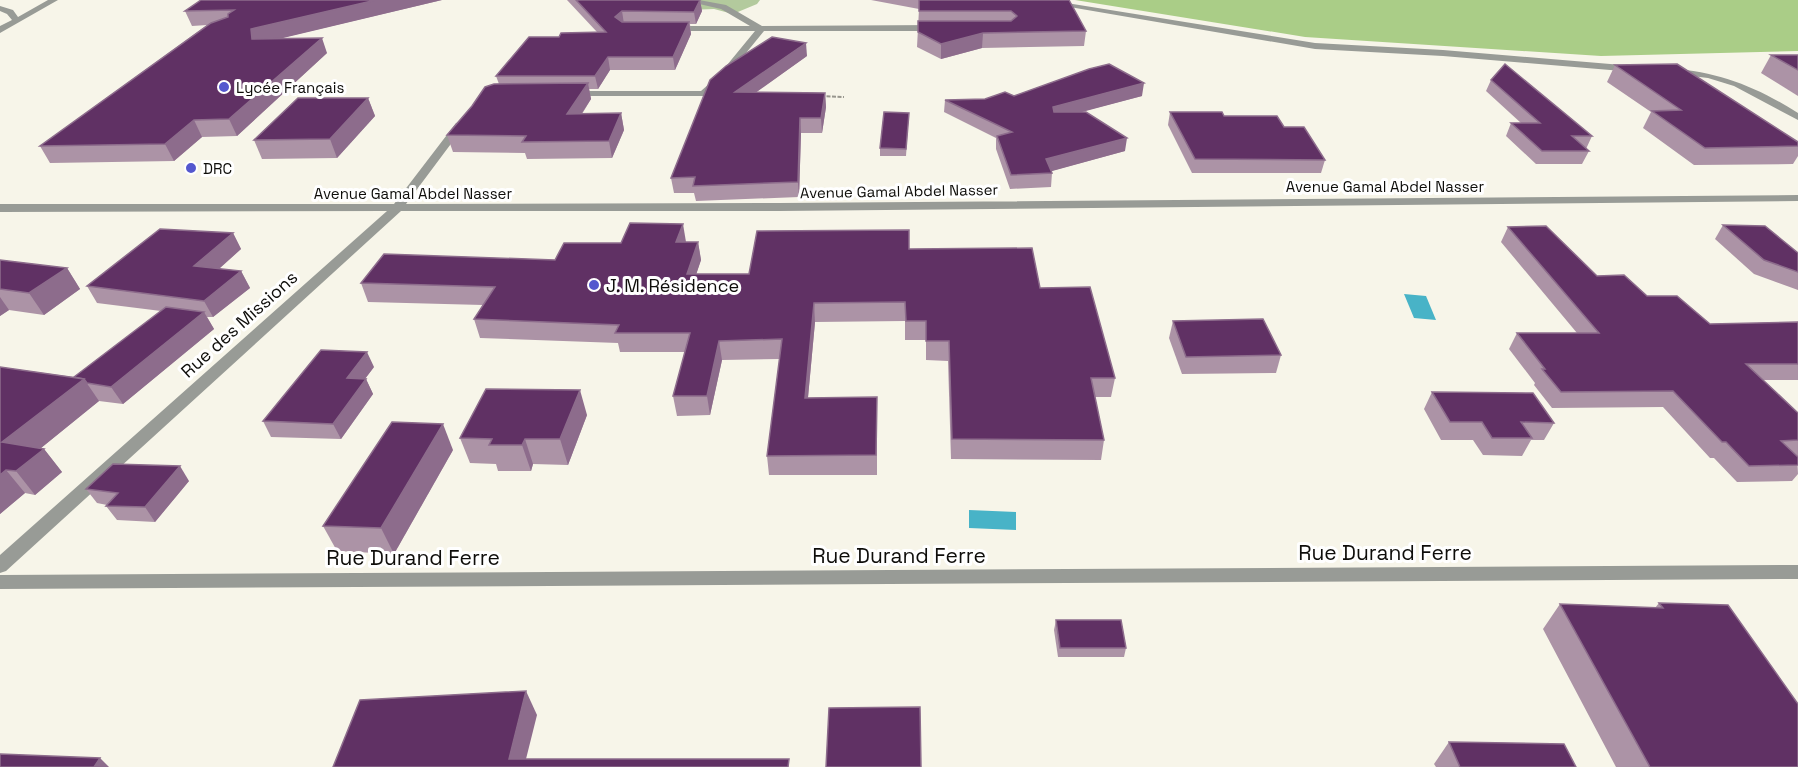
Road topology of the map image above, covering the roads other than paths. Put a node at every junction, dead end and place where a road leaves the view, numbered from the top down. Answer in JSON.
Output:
{"nodes":[{"id":1,"x":54,"y":0,"type":"edge"},
{"id":2,"x":686,"y":0,"type":"edge"},
{"id":3,"x":1033,"y":0,"type":"edge"},
{"id":4,"x":0,"y":8,"type":"edge"},
{"id":5,"x":17,"y":21,"type":"junction"},
{"id":6,"x":948,"y":28,"type":"edge"},
{"id":7,"x":658,"y":29,"type":"edge"},
{"id":8,"x":761,"y":29,"type":"junction"},
{"id":9,"x":0,"y":30,"type":"edge"},
{"id":10,"x":1646,"y":69,"type":"edge"},
{"id":11,"x":1657,"y":70,"type":"edge"},
{"id":12,"x":554,"y":94,"type":"edge"},
{"id":13,"x":471,"y":110,"type":"edge"},
{"id":14,"x":1798,"y":117,"type":"edge"},
{"id":15,"x":1798,"y":198,"type":"edge"},
{"id":16,"x":0,"y":208,"type":"edge"},
{"id":17,"x":397,"y":208,"type":"junction"},
{"id":18,"x":0,"y":566,"type":"edge"},
{"id":19,"x":1798,"y":572,"type":"edge"},
{"id":20,"x":0,"y":582,"type":"edge"}],
"edges":[{"from":1,"to":5,"type":"street"},
{"from":2,"to":8,"type":"street"},
{"from":3,"to":10,"type":"street"},
{"from":4,"to":5,"type":"street"},
{"from":5,"to":9,"type":"street"},
{"from":6,"to":8,"type":"street"},
{"from":7,"to":8,"type":"street"},
{"from":8,"to":12,"type":"street"},
{"from":11,"to":14,"type":"street"},
{"from":13,"to":17,"type":"street","name":"Rue des Missions"},
{"from":15,"to":17,"type":"street","name":"Avenue Gamal Abdel Nasser"},
{"from":16,"to":17,"type":"street","name":"Avenue Gamal Abdel Nasser"},
{"from":17,"to":18,"type":"street","name":"Rue des Missions"},
{"from":19,"to":20,"type":"street","name":"Rue Durand Ferre"}]}
